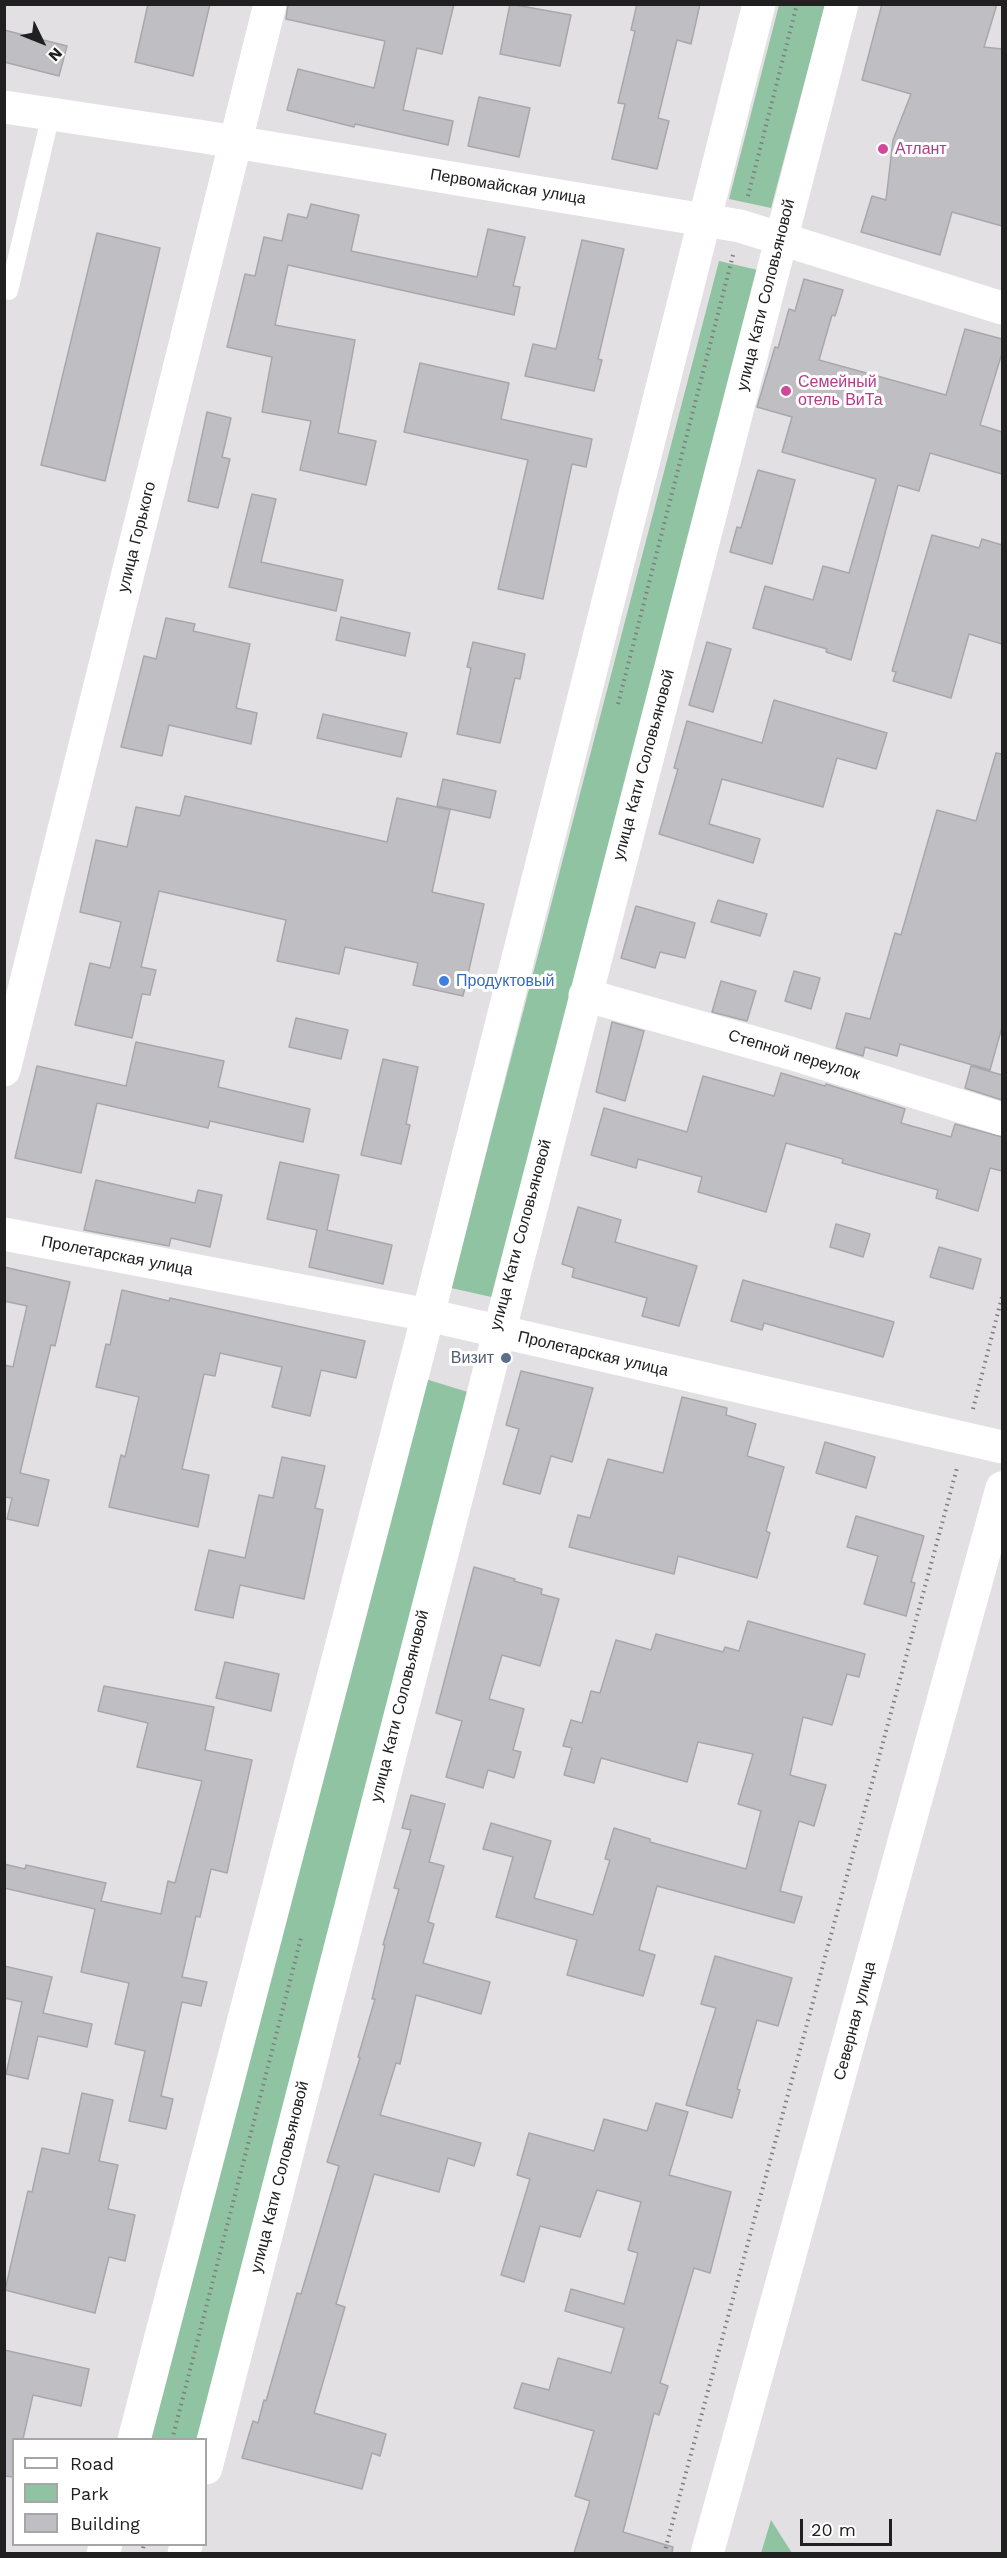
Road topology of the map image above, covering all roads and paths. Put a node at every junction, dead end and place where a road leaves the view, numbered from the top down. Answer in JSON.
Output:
{"nodes":[{"id":1,"x":270,"y":4,"type":"edge"},
{"id":2,"x":759,"y":4,"type":"edge"},
{"id":3,"x":842,"y":4,"type":"edge"},
{"id":4,"x":4,"y":107,"type":"edge"},
{"id":5,"x":51,"y":114,"type":"junction"},
{"id":6,"x":234,"y":142,"type":"junction"},
{"id":7,"x":705,"y":219,"type":"junction"},
{"id":8,"x":782,"y":239,"type":"junction"},
{"id":9,"x":4,"y":290,"type":"edge"},
{"id":10,"x":1002,"y":308,"type":"edge"},
{"id":11,"x":585,"y":994,"type":"junction"},
{"id":12,"x":4,"y":1070,"type":"edge"},
{"id":13,"x":1002,"y":1119,"type":"edge"},
{"id":14,"x":4,"y":1234,"type":"edge"},
{"id":15,"x":1002,"y":1297,"type":"edge"},
{"id":16,"x":428,"y":1315,"type":"junction"},
{"id":17,"x":495,"y":1332,"type":"junction"},
{"id":18,"x":965,"y":1438,"type":"junction"},
{"id":19,"x":1002,"y":1447,"type":"edge"},
{"id":20,"x":1002,"y":1488,"type":"edge"},
{"id":21,"x":134,"y":2438,"type":"edge"},
{"id":22,"x":207,"y":2464,"type":"edge"},
{"id":23,"x":664,"y":2553,"type":"edge"},
{"id":24,"x":707,"y":2553,"type":"edge"}],
"edges":[{"from":1,"to":6,"type":"street","name":"улица Горького"},
{"from":2,"to":7,"type":"street"},
{"from":3,"to":8,"type":"street","name":"улица Кати Соловьяновой"},
{"from":4,"to":5,"type":"street","name":"Первомайская улица"},
{"from":5,"to":6,"type":"street","name":"Первомайская улица"},
{"from":5,"to":9,"type":"lane"},
{"from":6,"to":7,"type":"street","name":"Первомайская улица"},
{"from":6,"to":12,"type":"street","name":"улица Горького"},
{"from":7,"to":8,"type":"street","name":"Первомайская улица"},
{"from":7,"to":16,"type":"street"},
{"from":8,"to":10,"type":"street","name":"Первомайская улица"},
{"from":8,"to":11,"type":"street","name":"улица Кати Соловьяновой"},
{"from":11,"to":13,"type":"street","name":"Степной переулок"},
{"from":11,"to":17,"type":"street","name":"улица Кати Соловьяновой"},
{"from":14,"to":16,"type":"street","name":"Пролетарская улица"},
{"from":15,"to":18,"type":"path"},
{"from":16,"to":17,"type":"street","name":"Пролетарская улица"},
{"from":16,"to":21,"type":"street"},
{"from":17,"to":18,"type":"street","name":"Пролетарская улица"},
{"from":17,"to":22,"type":"street","name":"улица Кати Соловьяновой"},
{"from":18,"to":19,"type":"street","name":"Пролетарская улица"},
{"from":18,"to":23,"type":"path"},
{"from":20,"to":24,"type":"street","name":"Северная улица"}]}
